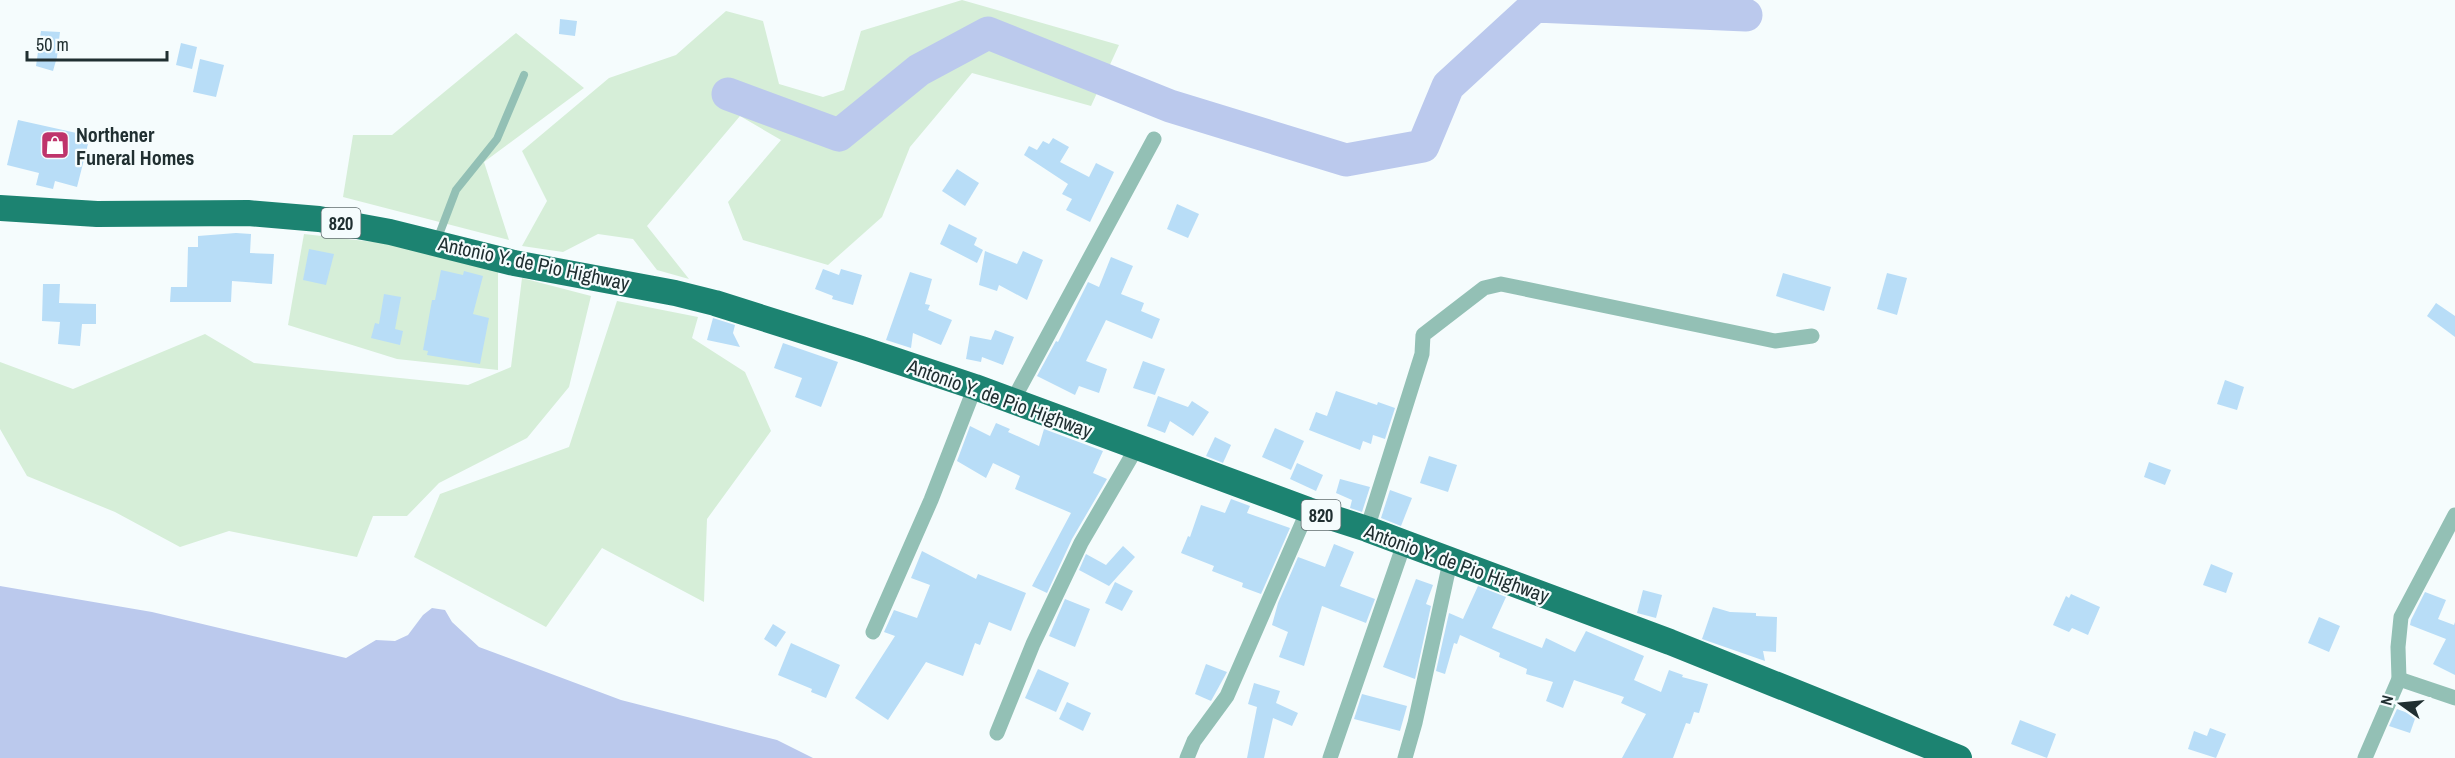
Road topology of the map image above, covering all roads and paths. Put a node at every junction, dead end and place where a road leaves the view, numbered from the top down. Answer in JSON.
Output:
{"nodes":[{"id":1,"x":524,"y":75,"type":"dead end"},
{"id":2,"x":1154,"y":140,"type":"dead end"},
{"id":3,"x":0,"y":208,"type":"edge"},
{"id":4,"x":437,"y":242,"type":"junction"},
{"id":5,"x":1812,"y":336,"type":"dead end"},
{"id":6,"x":975,"y":387,"type":"junction"},
{"id":7,"x":1012,"y":402,"type":"junction"},
{"id":8,"x":1137,"y":447,"type":"junction"},
{"id":9,"x":1308,"y":510,"type":"junction"},
{"id":10,"x":2455,"y":515,"type":"edge"},
{"id":11,"x":1367,"y":530,"type":"junction"},
{"id":12,"x":1404,"y":544,"type":"junction"},
{"id":13,"x":1450,"y":562,"type":"junction"},
{"id":14,"x":873,"y":632,"type":"dead end"},
{"id":15,"x":2399,"y":679,"type":"junction"},
{"id":16,"x":2455,"y":698,"type":"edge"},
{"id":17,"x":997,"y":733,"type":"dead end"},
{"id":18,"x":1187,"y":758,"type":"edge"},
{"id":19,"x":1330,"y":758,"type":"edge"},
{"id":20,"x":1405,"y":758,"type":"edge"},
{"id":21,"x":1959,"y":758,"type":"edge"},
{"id":22,"x":2365,"y":758,"type":"edge"}],
"edges":[{"from":1,"to":4,"type":"lane"},
{"from":2,"to":7,"type":"street"},
{"from":3,"to":4,"type":"highway","name":"Antonio Y. de Pio Highway","number":"820"},
{"from":4,"to":6,"type":"highway","name":"Antonio Y. de Pio Highway","number":"820"},
{"from":5,"to":11,"type":"street"},
{"from":6,"to":7,"type":"highway","name":"Antonio Y. de Pio Highway","number":"820"},
{"from":6,"to":14,"type":"street"},
{"from":7,"to":8,"type":"highway","name":"Antonio Y. de Pio Highway","number":"820"},
{"from":8,"to":9,"type":"highway","name":"Antonio Y. de Pio Highway","number":"820"},
{"from":8,"to":17,"type":"street"},
{"from":9,"to":11,"type":"highway","name":"Antonio Y. de Pio Highway","number":"820"},
{"from":9,"to":18,"type":"street"},
{"from":10,"to":15,"type":"street"},
{"from":11,"to":12,"type":"highway","name":"Antonio Y. de Pio Highway","number":"820"},
{"from":12,"to":13,"type":"highway","name":"Antonio Y. de Pio Highway","number":"820"},
{"from":12,"to":19,"type":"street"},
{"from":13,"to":20,"type":"street"},
{"from":13,"to":21,"type":"highway","name":"Antonio Y. de Pio Highway","number":"820"},
{"from":15,"to":16,"type":"street"},
{"from":15,"to":22,"type":"street"}]}
